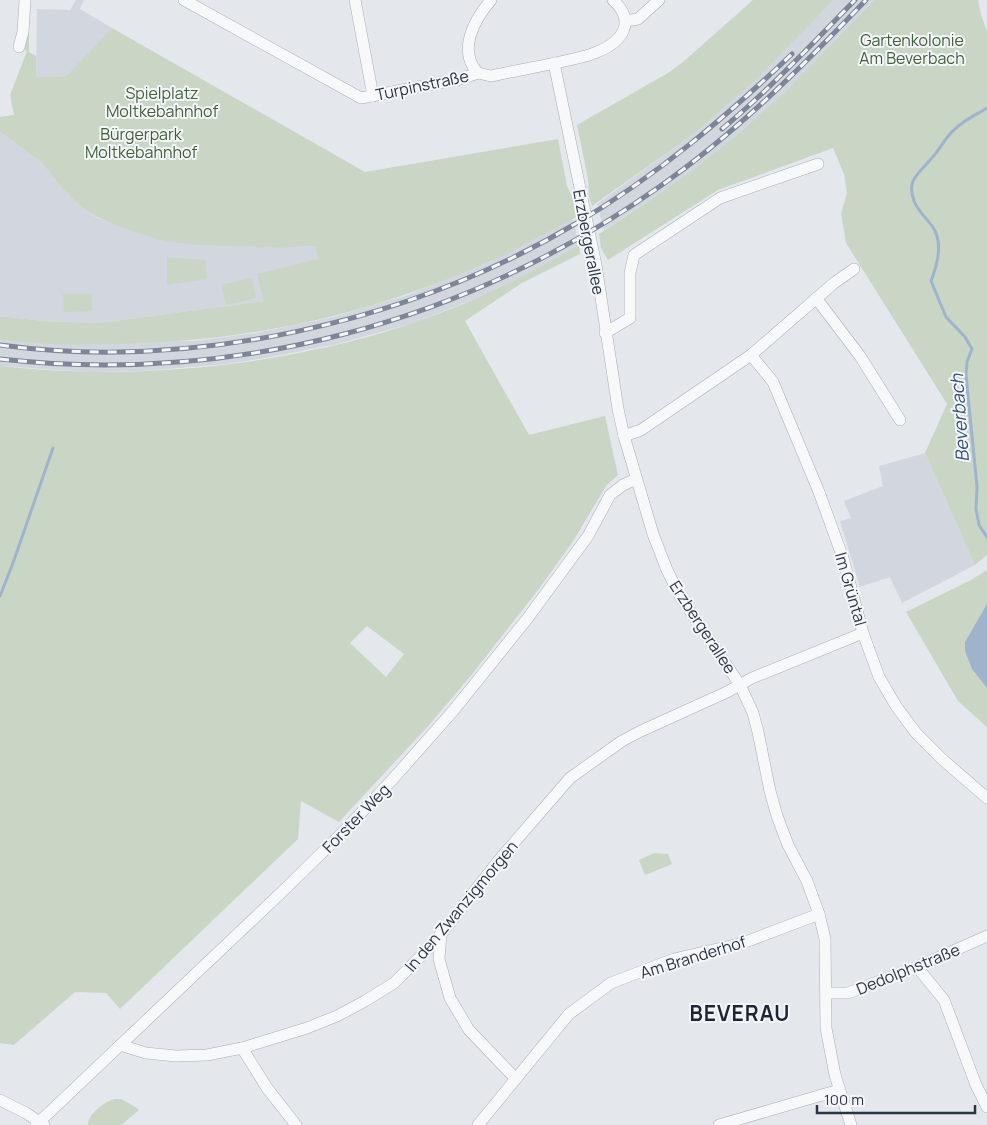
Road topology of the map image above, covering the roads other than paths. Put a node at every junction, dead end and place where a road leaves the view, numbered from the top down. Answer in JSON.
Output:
{"nodes":[{"id":1,"x":25,"y":0,"type":"edge"},
{"id":2,"x":184,"y":0,"type":"edge"},
{"id":3,"x":355,"y":0,"type":"edge"},
{"id":4,"x":491,"y":0,"type":"edge"},
{"id":5,"x":613,"y":0,"type":"edge"},
{"id":6,"x":659,"y":0,"type":"edge"},
{"id":7,"x":626,"y":22,"type":"junction"},
{"id":8,"x":19,"y":47,"type":"dead end"},
{"id":9,"x":554,"y":63,"type":"junction"},
{"id":10,"x":478,"y":73,"type":"junction"},
{"id":11,"x":373,"y":96,"type":"junction"},
{"id":12,"x":818,"y":164,"type":"dead end"},
{"id":13,"x":854,"y":269,"type":"dead end"},
{"id":14,"x":816,"y":298,"type":"junction"},
{"id":15,"x":606,"y":333,"type":"junction"},
{"id":16,"x":752,"y":354,"type":"junction"},
{"id":17,"x":900,"y":420,"type":"dead end"},
{"id":18,"x":624,"y":436,"type":"junction"},
{"id":19,"x":636,"y":479,"type":"junction"},
{"id":20,"x":863,"y":633,"type":"junction"},
{"id":21,"x":740,"y":685,"type":"junction"},
{"id":22,"x":987,"y":798,"type":"edge"},
{"id":23,"x":819,"y":914,"type":"junction"},
{"id":24,"x":441,"y":934,"type":"junction"},
{"id":25,"x":987,"y":936,"type":"edge"},
{"id":26,"x":916,"y":968,"type":"junction"},
{"id":27,"x":827,"y":993,"type":"junction"},
{"id":28,"x":120,"y":1045,"type":"junction"},
{"id":29,"x":242,"y":1048,"type":"junction"},
{"id":30,"x":516,"y":1079,"type":"junction"},
{"id":31,"x":839,"y":1090,"type":"junction"},
{"id":32,"x":0,"y":1100,"type":"edge"},
{"id":33,"x":987,"y":1107,"type":"edge"},
{"id":34,"x":40,"y":1124,"type":"edge"},
{"id":35,"x":296,"y":1125,"type":"edge"},
{"id":36,"x":478,"y":1125,"type":"edge"},
{"id":37,"x":719,"y":1125,"type":"edge"},
{"id":38,"x":851,"y":1125,"type":"edge"}],
"edges":[{"from":1,"to":8,"type":"street"},
{"from":2,"to":11,"type":"street","name":"Turpinstraße"},
{"from":3,"to":11,"type":"street"},
{"from":4,"to":10,"type":"street"},
{"from":5,"to":7,"type":"street"},
{"from":6,"to":7,"type":"street"},
{"from":7,"to":9,"type":"street","name":"Turpinstraße"},
{"from":9,"to":10,"type":"street","name":"Turpinstraße"},
{"from":9,"to":15,"type":"street","name":"Erzbergerallee"},
{"from":10,"to":11,"type":"street","name":"Turpinstraße"},
{"from":12,"to":15,"type":"street"},
{"from":13,"to":14,"type":"street"},
{"from":14,"to":16,"type":"street"},
{"from":14,"to":17,"type":"street"},
{"from":15,"to":18,"type":"street","name":"Erzbergerallee"},
{"from":16,"to":18,"type":"street"},
{"from":16,"to":20,"type":"street","name":"Im Grüntal"},
{"from":18,"to":19,"type":"street","name":"Erzbergerallee"},
{"from":19,"to":21,"type":"street","name":"Erzbergerallee"},
{"from":19,"to":28,"type":"street","name":"Forster Weg"},
{"from":20,"to":21,"type":"street","name":"In den Zwanzigmorgen"},
{"from":20,"to":22,"type":"street","name":"Im Grüntal"},
{"from":21,"to":23,"type":"street","name":"Erzbergerallee"},
{"from":21,"to":24,"type":"street","name":"In den Zwanzigmorgen"},
{"from":23,"to":27,"type":"street","name":"Erzbergerallee"},
{"from":23,"to":30,"type":"street","name":"Am Branderhof"},
{"from":24,"to":29,"type":"street","name":"In den Zwanzigmorgen"},
{"from":24,"to":30,"type":"street"},
{"from":25,"to":26,"type":"street","name":"Dedolphstraße"},
{"from":26,"to":27,"type":"street","name":"Dedolphstraße"},
{"from":26,"to":33,"type":"street"},
{"from":27,"to":31,"type":"street","name":"Erzbergerallee"},
{"from":28,"to":29,"type":"street","name":"In den Zwanzigmorgen"},
{"from":28,"to":34,"type":"street","name":"Forster Weg"},
{"from":29,"to":35,"type":"street"},
{"from":30,"to":36,"type":"street","name":"Am Branderhof"},
{"from":31,"to":37,"type":"street"},
{"from":31,"to":38,"type":"street","name":"Erzbergerallee"},
{"from":32,"to":34,"type":"street"}]}
